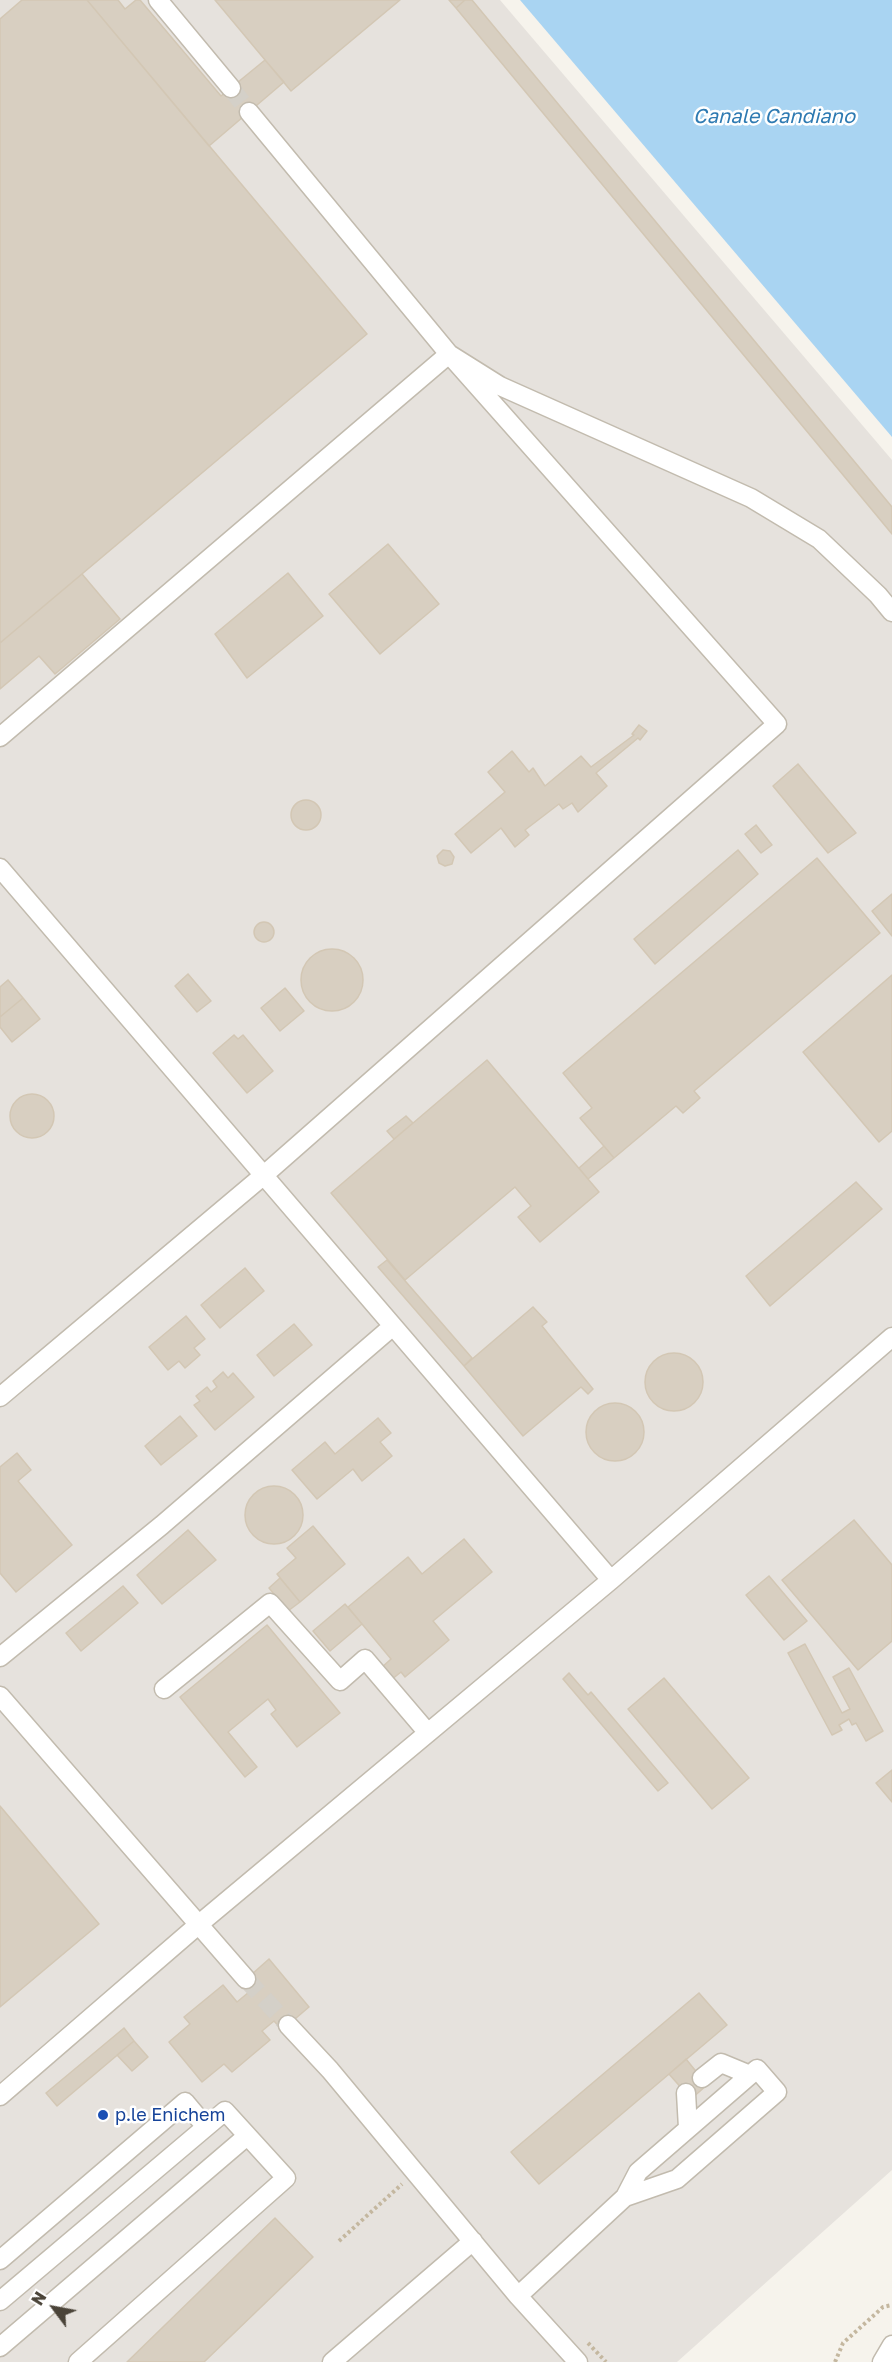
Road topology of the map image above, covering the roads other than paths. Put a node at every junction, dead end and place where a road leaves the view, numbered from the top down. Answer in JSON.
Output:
{"nodes":[{"id":1,"x":158,"y":0,"type":"edge"},
{"id":2,"x":231,"y":88,"type":"tunnel mouth"},
{"id":3,"x":249,"y":112,"type":"tunnel mouth"},
{"id":4,"x":449,"y":354,"type":"junction"},
{"id":5,"x":892,"y":612,"type":"edge"},
{"id":6,"x":0,"y":737,"type":"edge"},
{"id":7,"x":0,"y":868,"type":"edge"},
{"id":8,"x":264,"y":1175,"type":"junction"},
{"id":9,"x":393,"y":1326,"type":"junction"},
{"id":10,"x":892,"y":1337,"type":"edge"},
{"id":11,"x":0,"y":1397,"type":"edge"},
{"id":12,"x":611,"y":1580,"type":"junction"},
{"id":13,"x":0,"y":1657,"type":"edge"},
{"id":14,"x":164,"y":1689,"type":"dead end"},
{"id":15,"x":0,"y":1696,"type":"edge"},
{"id":16,"x":428,"y":1733,"type":"junction"},
{"id":17,"x":198,"y":1925,"type":"junction"},
{"id":18,"x":246,"y":1978,"type":"tunnel mouth"},
{"id":19,"x":288,"y":2025,"type":"tunnel mouth"},
{"id":20,"x":750,"y":2075,"type":"junction"},
{"id":21,"x":702,"y":2078,"type":"dead end"},
{"id":22,"x":686,"y":2093,"type":"dead end"},
{"id":23,"x":0,"y":2096,"type":"edge"},
{"id":24,"x":206,"y":2127,"type":"junction"},
{"id":25,"x":688,"y":2128,"type":"junction"},
{"id":26,"x":247,"y":2136,"type":"junction"},
{"id":27,"x":625,"y":2197,"type":"junction"},
{"id":28,"x":473,"y":2241,"type":"junction"},
{"id":29,"x":0,"y":2260,"type":"edge"},
{"id":30,"x":518,"y":2296,"type":"junction"},
{"id":31,"x":0,"y":2301,"type":"edge"},
{"id":32,"x":892,"y":2345,"type":"edge"},
{"id":33,"x":0,"y":2347,"type":"edge"},
{"id":34,"x":78,"y":2362,"type":"edge"},
{"id":35,"x":332,"y":2362,"type":"edge"},
{"id":36,"x":578,"y":2362,"type":"edge"},
{"id":37,"x":882,"y":2362,"type":"edge"}],
"edges":[{"from":1,"to":2,"type":"street"},
{"from":3,"to":4,"type":"street"},
{"from":4,"to":5,"type":"street"},
{"from":4,"to":6,"type":"street"},
{"from":4,"to":8,"type":"street"},
{"from":7,"to":8,"type":"street"},
{"from":8,"to":9,"type":"street"},
{"from":8,"to":11,"type":"street"},
{"from":9,"to":12,"type":"street"},
{"from":9,"to":13,"type":"street"},
{"from":10,"to":12,"type":"street"},
{"from":12,"to":16,"type":"street"},
{"from":14,"to":16,"type":"street"},
{"from":15,"to":17,"type":"street"},
{"from":16,"to":17,"type":"street"},
{"from":17,"to":18,"type":"street"},
{"from":17,"to":23,"type":"street"},
{"from":19,"to":28,"type":"street"},
{"from":20,"to":21,"type":"street"},
{"from":20,"to":25,"type":"street"},
{"from":20,"to":27,"type":"street"},
{"from":22,"to":25,"type":"street"},
{"from":24,"to":26,"type":"street"},
{"from":24,"to":29,"type":"street"},
{"from":24,"to":31,"type":"street"},
{"from":25,"to":27,"type":"street"},
{"from":26,"to":33,"type":"street"},
{"from":26,"to":34,"type":"street"},
{"from":27,"to":30,"type":"street"},
{"from":28,"to":30,"type":"street"},
{"from":28,"to":35,"type":"street"},
{"from":30,"to":36,"type":"street"},
{"from":32,"to":37,"type":"street"}]}
